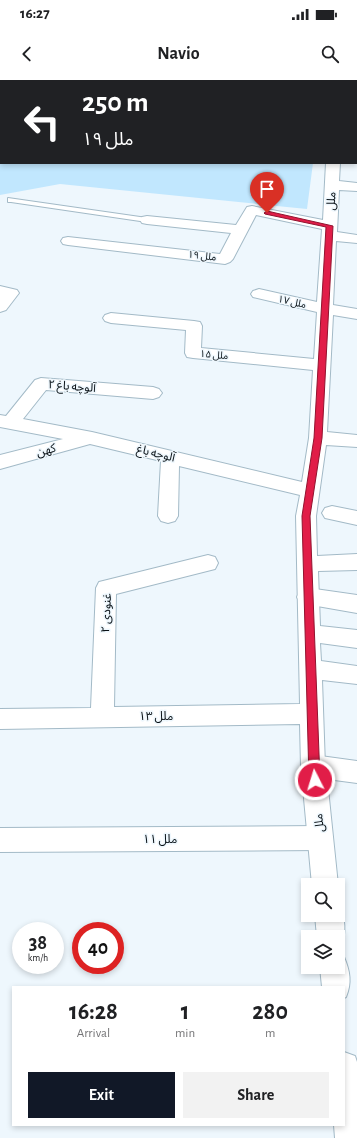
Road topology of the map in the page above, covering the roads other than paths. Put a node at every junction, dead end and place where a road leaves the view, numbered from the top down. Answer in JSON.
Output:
{"nodes":[{"id":1,"x":333,"y":164,"type":"edge"},
{"id":2,"x":332,"y":185,"type":"junction"},
{"id":3,"x":357,"y":187,"type":"edge"},
{"id":4,"x":11,"y":200,"type":"dead end"},
{"id":5,"x":147,"y":220,"type":"joint"},
{"id":6,"x":240,"y":230,"type":"junction"},
{"id":7,"x":329,"y":231,"type":"junction"},
{"id":8,"x":357,"y":239,"type":"edge"},
{"id":9,"x":68,"y":240,"type":"dead end"},
{"id":10,"x":0,"y":291,"type":"edge"},
{"id":11,"x":259,"y":294,"type":"dead end"},
{"id":12,"x":0,"y":308,"type":"edge"},
{"id":13,"x":325,"y":309,"type":"junction"},
{"id":14,"x":357,"y":314,"type":"edge"},
{"id":15,"x":111,"y":318,"type":"dead end"},
{"id":16,"x":322,"y":366,"type":"junction"},
{"id":17,"x":153,"y":393,"type":"dead end"},
{"id":18,"x":5,"y":422,"type":"edge"},
{"id":19,"x":92,"y":438,"type":"junction"},
{"id":20,"x":318,"y":438,"type":"junction"},
{"id":21,"x":357,"y":441,"type":"edge"},
{"id":22,"x":170,"y":457,"type":"junction"},
{"id":23,"x":0,"y":462,"type":"edge"},
{"id":24,"x":310,"y":491,"type":"junction"},
{"id":25,"x":332,"y":513,"type":"dead end"},
{"id":26,"x":168,"y":516,"type":"dead end"},
{"id":27,"x":357,"y":518,"type":"edge"},
{"id":28,"x":357,"y":562,"type":"edge"},
{"id":29,"x":208,"y":563,"type":"dead end"},
{"id":30,"x":308,"y":564,"type":"junction"},
{"id":31,"x":308,"y":597,"type":"junction"},
{"id":32,"x":357,"y":604,"type":"edge"},
{"id":33,"x":309,"y":633,"type":"junction"},
{"id":34,"x":357,"y":639,"type":"edge"},
{"id":35,"x":310,"y":669,"type":"junction"},
{"id":36,"x":357,"y":675,"type":"edge"},
{"id":37,"x":312,"y":714,"type":"junction"},
{"id":38,"x":102,"y":717,"type":"junction"},
{"id":39,"x":0,"y":719,"type":"edge"},
{"id":40,"x":313,"y":766,"type":"junction"},
{"id":41,"x":357,"y":772,"type":"edge"},
{"id":42,"x":321,"y":838,"type":"junction"},
{"id":43,"x":0,"y":840,"type":"edge"},
{"id":44,"x":324,"y":878,"type":"edge"},
{"id":45,"x":335,"y":974,"type":"edge"},
{"id":46,"x":336,"y":986,"type":"edge"},
{"id":47,"x":345,"y":1080,"type":"edge"},
{"id":48,"x":351,"y":1138,"type":"edge"}],
"edges":[{"from":1,"to":2,"type":"street","name":"ملل"},
{"from":2,"to":3,"type":"street"},
{"from":2,"to":7,"type":"street","name":"ملل"},
{"from":4,"to":5,"type":"lane"},
{"from":5,"to":6,"type":"street"},
{"from":6,"to":7,"type":"street","name":"ملل ۱۹"},
{"from":6,"to":9,"type":"street","name":"ملل ۱۹"},
{"from":7,"to":8,"type":"street"},
{"from":7,"to":13,"type":"street","name":"ملل"},
{"from":10,"to":12,"type":"street"},
{"from":11,"to":13,"type":"street","name":"ملل ۱۷"},
{"from":13,"to":14,"type":"street","name":"ملل ۱۷"},
{"from":13,"to":16,"type":"street","name":"ملل"},
{"from":15,"to":16,"type":"street","name":"ملل ۱۵"},
{"from":16,"to":20,"type":"street","name":"ملل"},
{"from":17,"to":18,"type":"street","name":"۲ آلوچه باغ"},
{"from":18,"to":19,"type":"street","name":"آلوچه باغ"},
{"from":19,"to":22,"type":"street","name":"آلوچه باغ"},
{"from":19,"to":23,"type":"street","name":"کهن"},
{"from":20,"to":21,"type":"street"},
{"from":20,"to":24,"type":"street","name":"ملل"},
{"from":22,"to":24,"type":"street","name":"آلوچه باغ"},
{"from":22,"to":26,"type":"street"},
{"from":24,"to":30,"type":"street","name":"ملل"},
{"from":25,"to":27,"type":"street"},
{"from":28,"to":30,"type":"street"},
{"from":29,"to":38,"type":"street","name":"۲ غنودی"},
{"from":30,"to":31,"type":"street","name":"ملل"},
{"from":31,"to":32,"type":"street"},
{"from":31,"to":33,"type":"street","name":"ملل"},
{"from":33,"to":34,"type":"street"},
{"from":33,"to":35,"type":"street","name":"ملل"},
{"from":35,"to":36,"type":"street"},
{"from":35,"to":37,"type":"street","name":"ملل"},
{"from":37,"to":38,"type":"street","name":"ملل ۱۳"},
{"from":37,"to":40,"type":"street","name":"ملل"},
{"from":38,"to":39,"type":"street","name":"ملل ۱۳"},
{"from":40,"to":41,"type":"street"},
{"from":40,"to":42,"type":"street","name":"ملل"},
{"from":42,"to":43,"type":"street","name":"۱۱ ملل"},
{"from":42,"to":44,"type":"street","name":"ملل"},
{"from":45,"to":46,"type":"street"},
{"from":47,"to":48,"type":"street"}]}
